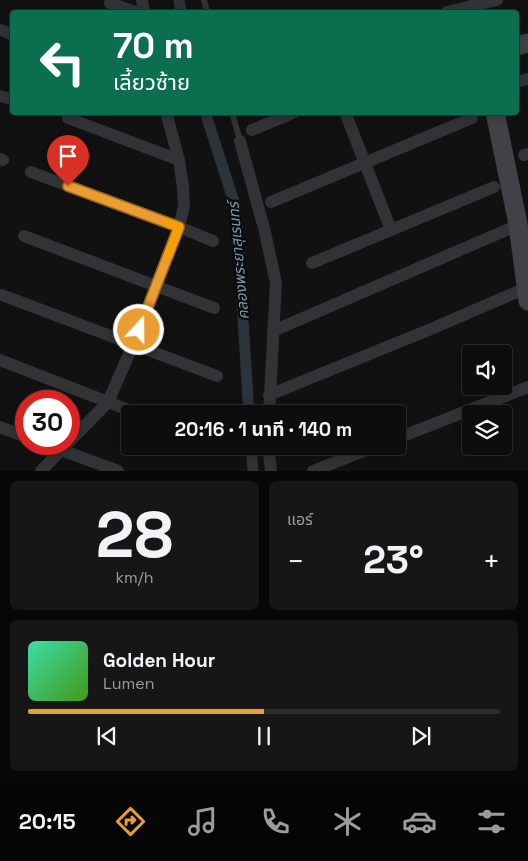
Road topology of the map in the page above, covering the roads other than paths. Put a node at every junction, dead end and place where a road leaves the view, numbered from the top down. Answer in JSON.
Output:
{"nodes":[{"id":1,"x":497,"y":0,"type":"edge"},
{"id":2,"x":110,"y":3,"type":"dead end"},
{"id":3,"x":478,"y":8,"type":"edge"},
{"id":4,"x":129,"y":10,"type":"edge"},
{"id":5,"x":462,"y":10,"type":"edge"},
{"id":6,"x":167,"y":115,"type":"edge"},
{"id":7,"x":233,"y":115,"type":"edge"},
{"id":8,"x":288,"y":115,"type":"edge"},
{"id":9,"x":347,"y":115,"type":"edge"},
{"id":10,"x":496,"y":115,"type":"edge"},
{"id":11,"x":68,"y":118,"type":"dead end"},
{"id":12,"x":472,"y":118,"type":"dead end"},
{"id":13,"x":252,"y":130,"type":"dead end"},
{"id":14,"x":240,"y":141,"type":"joint"},
{"id":15,"x":178,"y":160,"type":"junction"},
{"id":16,"x":364,"y":163,"type":"junction"},
{"id":17,"x":31,"y":172,"type":"dead end"},
{"id":18,"x":494,"y":187,"type":"dead end"},
{"id":19,"x":271,"y":202,"type":"dead end"},
{"id":20,"x":518,"y":225,"type":"junction"},
{"id":21,"x":179,"y":227,"type":"junction"},
{"id":22,"x":391,"y":230,"type":"junction"},
{"id":23,"x":24,"y":236,"type":"dead end"},
{"id":24,"x":212,"y":241,"type":"dead end"},
{"id":25,"x":312,"y":263,"type":"dead end"},
{"id":26,"x":156,"y":286,"type":"junction"},
{"id":27,"x":527,"y":294,"type":"edge"},
{"id":28,"x":2,"y":295,"type":"dead end"},
{"id":29,"x":214,"y":308,"type":"dead end"},
{"id":30,"x":273,"y":331,"type":"junction"},
{"id":31,"x":133,"y":345,"type":"junction"},
{"id":32,"x":0,"y":360,"type":"edge"},
{"id":33,"x":217,"y":376,"type":"dead end"},
{"id":34,"x":528,"y":388,"type":"edge"},
{"id":35,"x":269,"y":395,"type":"junction"},
{"id":36,"x":108,"y":402,"type":"junction"},
{"id":37,"x":269,"y":405,"type":"edge"},
{"id":38,"x":121,"y":407,"type":"edge"},
{"id":39,"x":0,"y":427,"type":"edge"},
{"id":40,"x":80,"y":431,"type":"edge"},
{"id":41,"x":15,"y":433,"type":"edge"},
{"id":42,"x":406,"y":435,"type":"edge"},
{"id":43,"x":80,"y":452,"type":"edge"},
{"id":44,"x":56,"y":455,"type":"edge"},
{"id":45,"x":269,"y":455,"type":"edge"},
{"id":46,"x":353,"y":455,"type":"edge"},
{"id":47,"x":41,"y":471,"type":"edge"},
{"id":48,"x":118,"y":471,"type":"edge"},
{"id":49,"x":270,"y":471,"type":"edge"},
{"id":50,"x":313,"y":471,"type":"edge"}],
"edges":[{"from":1,"to":3,"type":"street"},
{"from":2,"to":4,"type":"street"},
{"from":3,"to":5,"type":"street"},
{"from":6,"to":15,"type":"street"},
{"from":7,"to":14,"type":"lane"},
{"from":8,"to":13,"type":"street"},
{"from":9,"to":16,"type":"street"},
{"from":10,"to":20,"type":"street"},
{"from":11,"to":15,"type":"street"},
{"from":12,"to":16,"type":"street"},
{"from":14,"to":30,"type":"street"},
{"from":15,"to":21,"type":"street"},
{"from":16,"to":19,"type":"street"},
{"from":16,"to":22,"type":"street"},
{"from":17,"to":21,"type":"street"},
{"from":18,"to":22,"type":"street"},
{"from":20,"to":27,"type":"street"},
{"from":20,"to":30,"type":"street"},
{"from":21,"to":24,"type":"street"},
{"from":21,"to":26,"type":"street"},
{"from":22,"to":25,"type":"street"},
{"from":23,"to":26,"type":"street"},
{"from":26,"to":29,"type":"street"},
{"from":26,"to":31,"type":"street"},
{"from":27,"to":35,"type":"street"},
{"from":28,"to":31,"type":"street"},
{"from":30,"to":35,"type":"street"},
{"from":31,"to":33,"type":"street"},
{"from":31,"to":36,"type":"street"},
{"from":32,"to":36,"type":"street"},
{"from":34,"to":42,"type":"street"},
{"from":35,"to":37,"type":"street"},
{"from":36,"to":38,"type":"street"},
{"from":36,"to":40,"type":"street"},
{"from":39,"to":41,"type":"street"},
{"from":43,"to":48,"type":"street"},
{"from":44,"to":47,"type":"street"},
{"from":45,"to":49,"type":"street"},
{"from":46,"to":50,"type":"street"}]}
